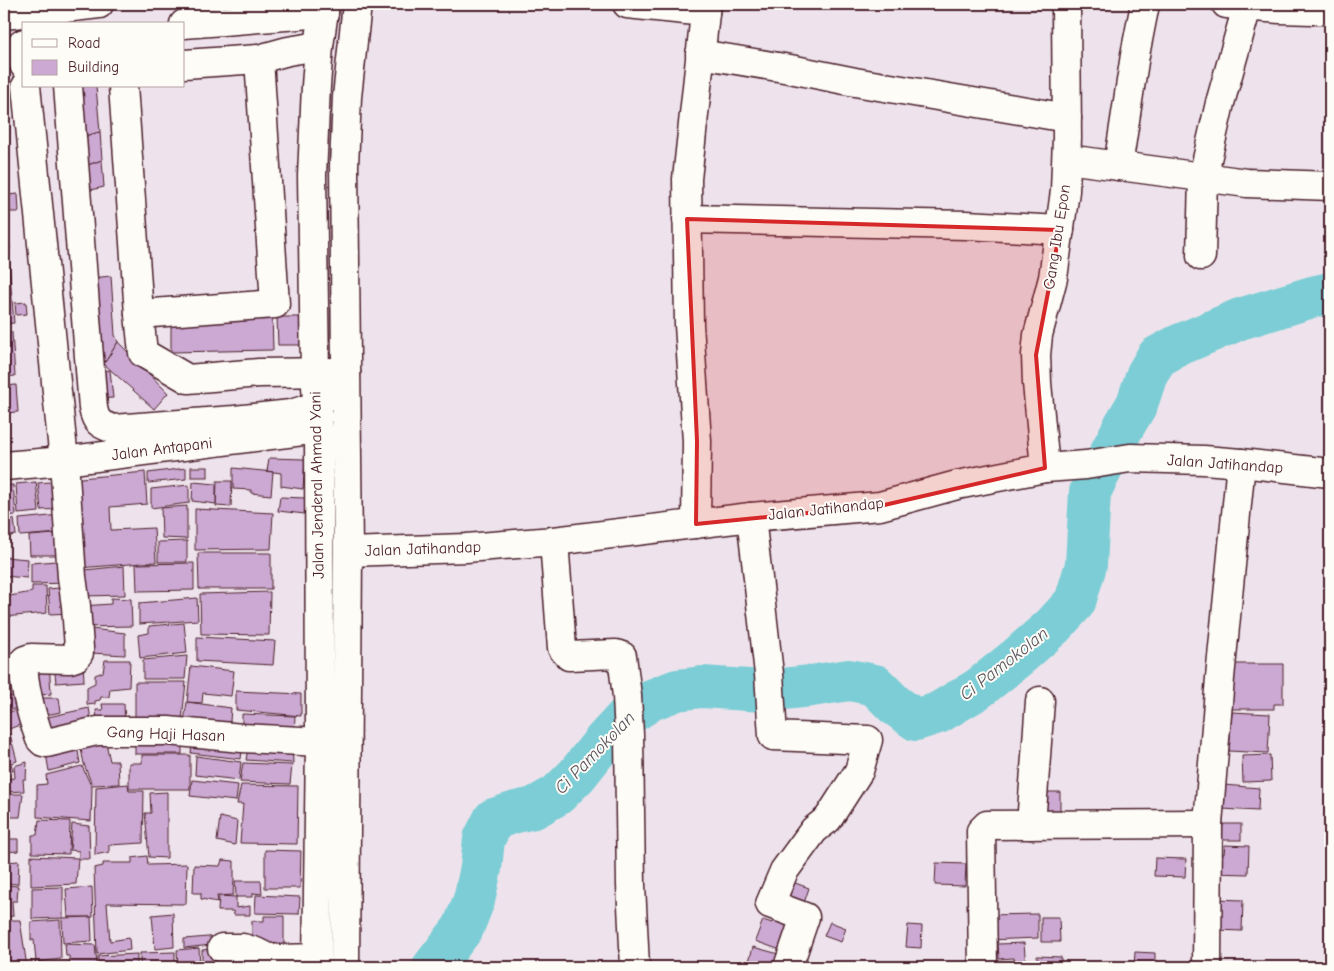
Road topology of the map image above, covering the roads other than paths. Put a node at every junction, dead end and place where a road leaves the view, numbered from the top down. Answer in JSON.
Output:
{"nodes":[{"id":1,"x":99,"y":4,"type":"edge"},
{"id":2,"x":357,"y":4,"type":"edge"},
{"id":3,"x":627,"y":4,"type":"edge"},
{"id":4,"x":1064,"y":4,"type":"edge"},
{"id":5,"x":1145,"y":4,"type":"edge"},
{"id":6,"x":1236,"y":5,"type":"edge"},
{"id":7,"x":1304,"y":7,"type":"edge"},
{"id":8,"x":705,"y":8,"type":"edge"},
{"id":9,"x":324,"y":9,"type":"edge"},
{"id":10,"x":1330,"y":10,"type":"edge"},
{"id":11,"x":4,"y":15,"type":"edge"},
{"id":12,"x":185,"y":24,"type":"edge"},
{"id":13,"x":319,"y":46,"type":"junction"},
{"id":14,"x":700,"y":54,"type":"junction"},
{"id":15,"x":259,"y":59,"type":"junction"},
{"id":16,"x":185,"y":64,"type":"edge"},
{"id":17,"x":26,"y":88,"type":"edge"},
{"id":18,"x":68,"y":88,"type":"edge"},
{"id":19,"x":123,"y":88,"type":"edge"},
{"id":20,"x":1067,"y":118,"type":"junction"},
{"id":21,"x":1067,"y":159,"type":"junction"},
{"id":22,"x":1118,"y":166,"type":"junction"},
{"id":23,"x":1203,"y":177,"type":"junction"},
{"id":24,"x":1330,"y":186,"type":"edge"},
{"id":25,"x":687,"y":219,"type":"junction"},
{"id":26,"x":1060,"y":230,"type":"junction"},
{"id":27,"x":1201,"y":256,"type":"dead end"},
{"id":28,"x":139,"y":314,"type":"junction"},
{"id":29,"x":315,"y":372,"type":"junction"},
{"id":30,"x":346,"y":372,"type":"junction"},
{"id":31,"x":93,"y":408,"type":"junction"},
{"id":32,"x":59,"y":411,"type":"junction"},
{"id":33,"x":318,"y":418,"type":"junction"},
{"id":34,"x":64,"y":461,"type":"junction"},
{"id":35,"x":1242,"y":463,"type":"junction"},
{"id":36,"x":4,"y":466,"type":"edge"},
{"id":37,"x":1045,"y":468,"type":"junction"},
{"id":38,"x":1330,"y":473,"type":"edge"},
{"id":39,"x":751,"y":517,"type":"junction"},
{"id":40,"x":696,"y":524,"type":"junction"},
{"id":41,"x":554,"y":541,"type":"junction"},
{"id":42,"x":348,"y":552,"type":"junction"},
{"id":43,"x":1040,"y":701,"type":"dead end"},
{"id":44,"x":320,"y":742,"type":"junction"},
{"id":45,"x":1208,"y":824,"type":"junction"},
{"id":46,"x":1031,"y":825,"type":"junction"},
{"id":47,"x":222,"y":948,"type":"dead end"},
{"id":48,"x":317,"y":962,"type":"edge"},
{"id":49,"x":345,"y":967,"type":"edge"},
{"id":50,"x":635,"y":967,"type":"edge"},
{"id":51,"x":788,"y":967,"type":"edge"},
{"id":52,"x":983,"y":967,"type":"edge"},
{"id":53,"x":1207,"y":967,"type":"edge"}],
"edges":[{"from":1,"to":11,"type":"main road"},
{"from":2,"to":30,"type":"main road","name":"Jalan Jenderal Ahmad Yani"},
{"from":3,"to":8,"type":"main road"},
{"from":4,"to":20,"type":"main road","name":"Gang Ibu Epon"},
{"from":5,"to":22,"type":"main road"},
{"from":6,"to":7,"type":"main road"},
{"from":6,"to":23,"type":"main road"},
{"from":7,"to":10,"type":"main road"},
{"from":8,"to":14,"type":"main road"},
{"from":9,"to":12,"type":"main road"},
{"from":9,"to":13,"type":"main road","name":"Jalan Jenderal Ahmad Yani"},
{"from":13,"to":15,"type":"main road"},
{"from":13,"to":29,"type":"main road","name":"Jalan Jenderal Ahmad Yani"},
{"from":14,"to":20,"type":"main road"},
{"from":14,"to":25,"type":"main road"},
{"from":15,"to":16,"type":"main road"},
{"from":15,"to":28,"type":"main road"},
{"from":17,"to":32,"type":"main road"},
{"from":18,"to":31,"type":"main road"},
{"from":19,"to":28,"type":"main road"},
{"from":20,"to":21,"type":"main road","name":"Gang Ibu Epon"},
{"from":21,"to":22,"type":"main road"},
{"from":21,"to":26,"type":"main road","name":"Gang Ibu Epon"},
{"from":22,"to":23,"type":"main road"},
{"from":23,"to":24,"type":"main road"},
{"from":23,"to":27,"type":"main road"},
{"from":25,"to":26,"type":"main road"},
{"from":25,"to":40,"type":"main road"},
{"from":26,"to":37,"type":"main road","name":"Gang Ibu Epon"},
{"from":28,"to":29,"type":"main road"},
{"from":29,"to":30,"type":"main road"},
{"from":29,"to":33,"type":"main road","name":"Jalan Jenderal Ahmad Yani"},
{"from":30,"to":33,"type":"main road"},
{"from":30,"to":42,"type":"main road","name":"Jalan Jenderal Ahmad Yani"},
{"from":31,"to":32,"type":"main road"},
{"from":31,"to":33,"type":"main road"},
{"from":32,"to":34,"type":"main road"},
{"from":33,"to":34,"type":"main road","name":"Jalan Antapani"},
{"from":33,"to":44,"type":"main road","name":"Jalan Jenderal Ahmad Yani"},
{"from":34,"to":36,"type":"main road","name":"Jalan Antapani"},
{"from":34,"to":44,"type":"main road","name":"Gang Haji Hasan"},
{"from":35,"to":37,"type":"main road","name":"Jalan Jatihandap"},
{"from":35,"to":38,"type":"main road","name":"Jalan Jatihandap"},
{"from":35,"to":45,"type":"main road"},
{"from":37,"to":39,"type":"main road","name":"Jalan Jatihandap"},
{"from":39,"to":40,"type":"main road","name":"Jalan Jatihandap"},
{"from":39,"to":51,"type":"main road"},
{"from":40,"to":41,"type":"main road","name":"Jalan Jatihandap"},
{"from":41,"to":42,"type":"main road","name":"Jalan Jatihandap"},
{"from":41,"to":50,"type":"main road"},
{"from":42,"to":49,"type":"main road","name":"Jalan Jenderal Ahmad Yani"},
{"from":43,"to":46,"type":"main road"},
{"from":44,"to":48,"type":"main road","name":"Jalan Jenderal Ahmad Yani"},
{"from":45,"to":46,"type":"main road"},
{"from":45,"to":53,"type":"main road"},
{"from":46,"to":52,"type":"main road"},
{"from":47,"to":48,"type":"main road"}]}
